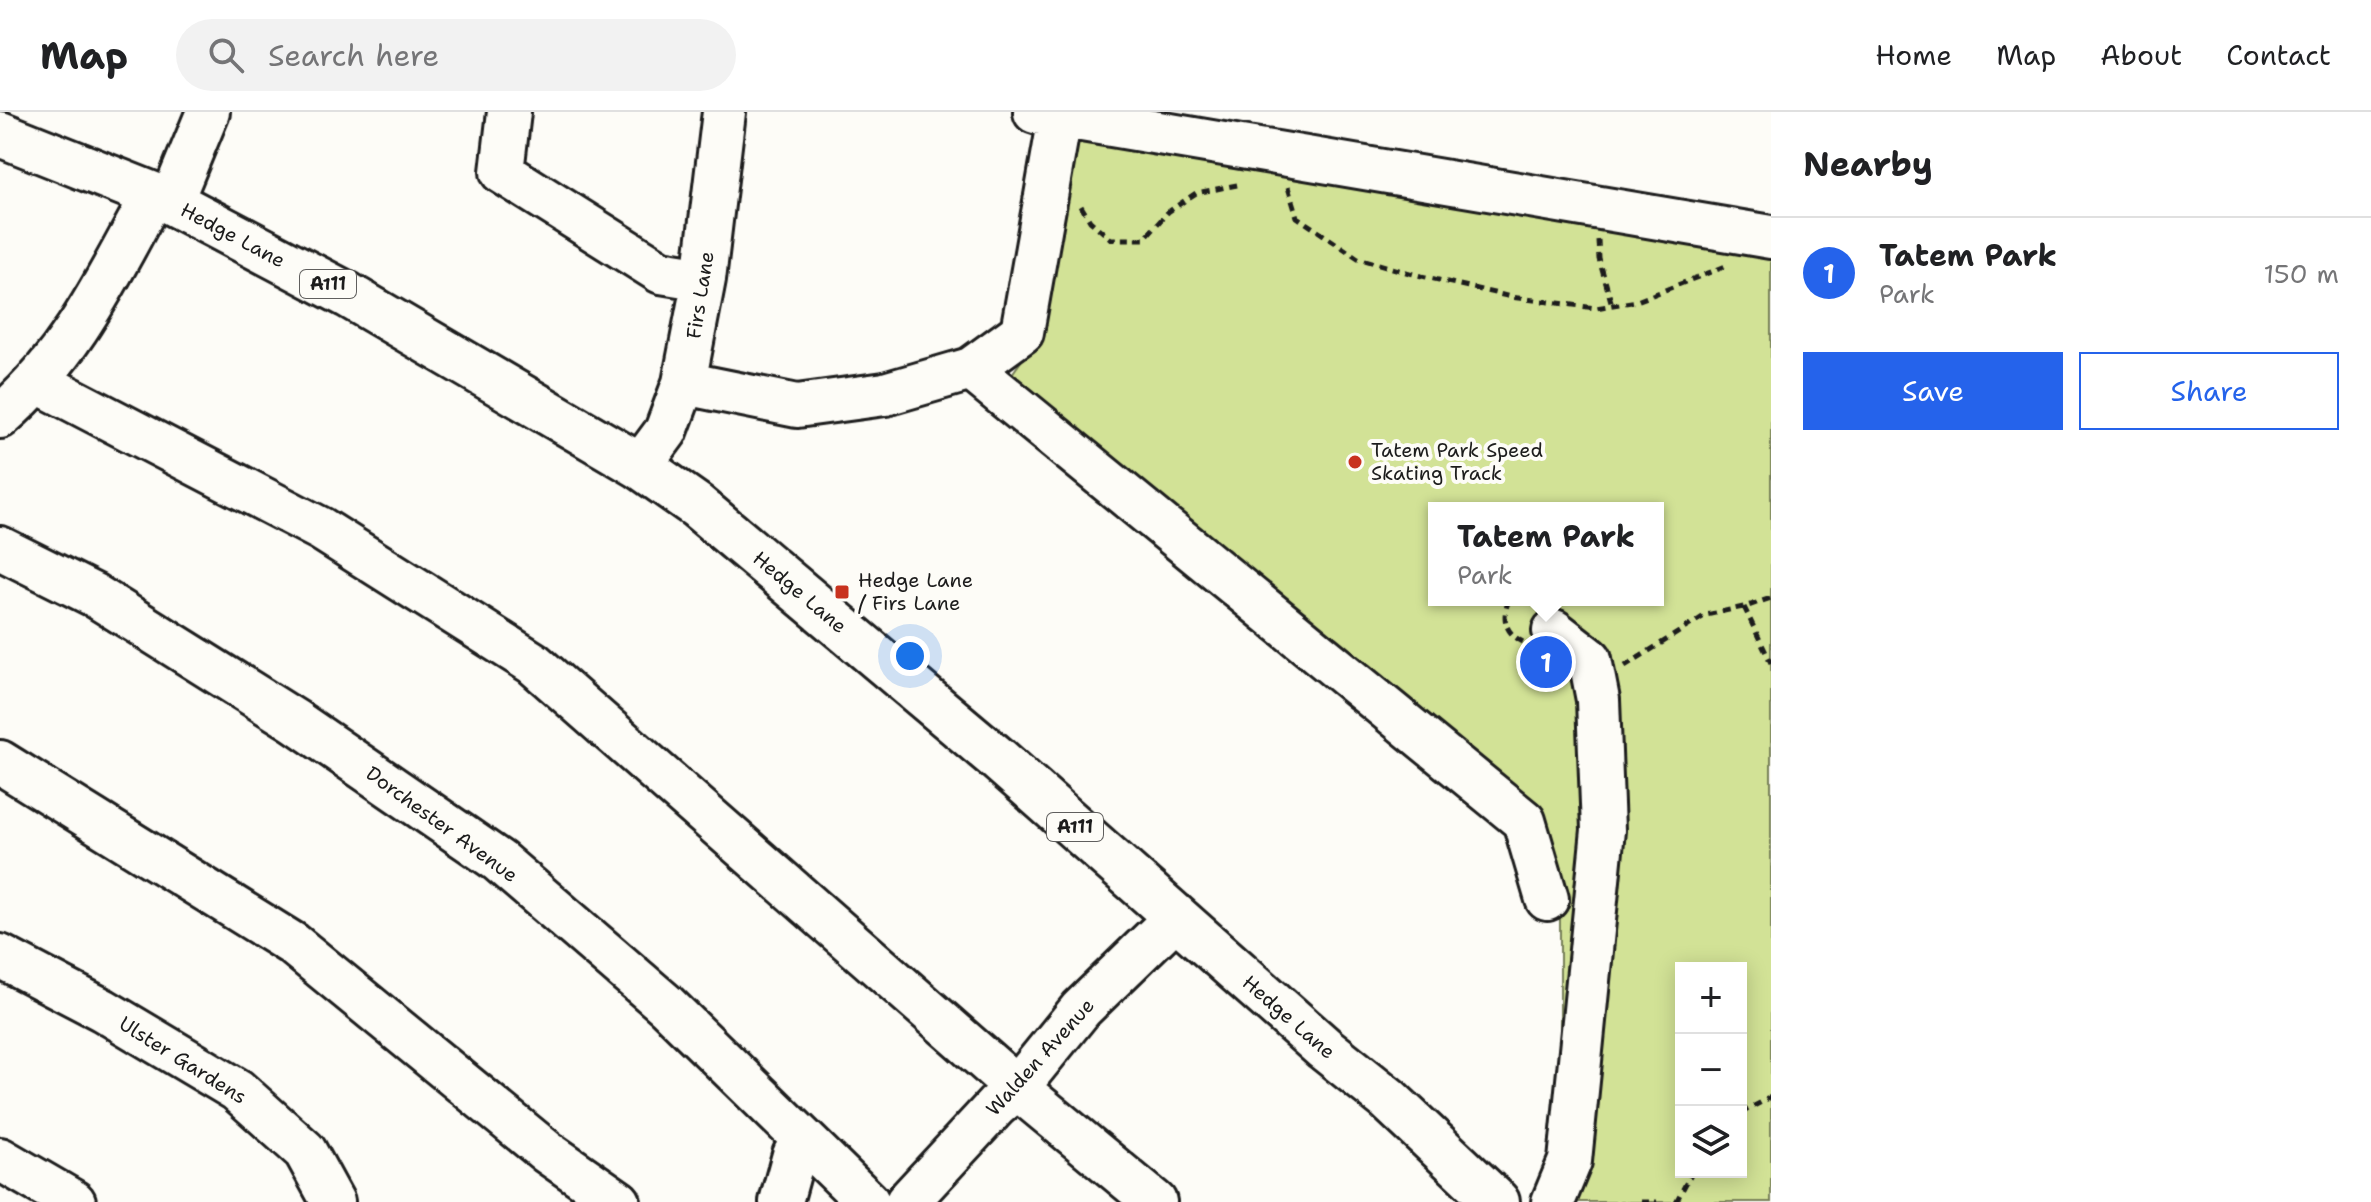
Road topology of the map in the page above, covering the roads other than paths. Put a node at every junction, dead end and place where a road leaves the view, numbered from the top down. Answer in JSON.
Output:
{"nodes":[{"id":1,"x":208,"y":112,"type":"edge"},
{"id":2,"x":509,"y":112,"type":"edge"},
{"id":3,"x":724,"y":112,"type":"edge"},
{"id":4,"x":1048,"y":114,"type":"edge"},
{"id":5,"x":0,"y":134,"type":"edge"},
{"id":6,"x":162,"y":198,"type":"junction"},
{"id":7,"x":1771,"y":237,"type":"edge"},
{"id":8,"x":704,"y":279,"type":"junction"},
{"id":9,"x":971,"y":369,"type":"junction"},
{"id":10,"x":684,"y":383,"type":"junction"},
{"id":11,"x":15,"y":397,"type":"edge"},
{"id":12,"x":640,"y":466,"type":"junction"},
{"id":13,"x":0,"y":548,"type":"edge"},
{"id":14,"x":1554,"y":631,"type":"dead end"},
{"id":15,"x":0,"y":762,"type":"edge"},
{"id":16,"x":1547,"y":899,"type":"dead end"},
{"id":17,"x":1176,"y":917,"type":"junction"},
{"id":18,"x":0,"y":956,"type":"edge"},
{"id":19,"x":1017,"y":1088,"type":"junction"},
{"id":20,"x":807,"y":1143,"type":"junction"},
{"id":21,"x":0,"y":1159,"type":"edge"},
{"id":22,"x":557,"y":1182,"type":"edge"},
{"id":23,"x":74,"y":1202,"type":"edge"},
{"id":24,"x":333,"y":1202,"type":"edge"},
{"id":25,"x":619,"y":1202,"type":"edge"},
{"id":26,"x":781,"y":1202,"type":"edge"},
{"id":27,"x":868,"y":1202,"type":"edge"},
{"id":28,"x":907,"y":1202,"type":"edge"},
{"id":29,"x":1155,"y":1202,"type":"edge"},
{"id":30,"x":1497,"y":1202,"type":"edge"},
{"id":31,"x":1553,"y":1202,"type":"edge"}],
"edges":[{"from":1,"to":6,"type":"street"},
{"from":2,"to":8,"type":"street"},
{"from":3,"to":8,"type":"street","name":"Firs Lane"},
{"from":4,"to":7,"type":"street"},
{"from":4,"to":9,"type":"street"},
{"from":5,"to":6,"type":"main road","name":"Hedge Lane","number":"A111"},
{"from":6,"to":11,"type":"street"},
{"from":6,"to":12,"type":"main road","name":"Hedge Lane","number":"A111"},
{"from":8,"to":10,"type":"street","name":"Firs Lane"},
{"from":9,"to":10,"type":"street"},
{"from":9,"to":16,"type":"street"},
{"from":10,"to":12,"type":"street","name":"Firs Lane"},
{"from":11,"to":19,"type":"street"},
{"from":12,"to":17,"type":"main road","name":"Hedge Lane","number":"A111"},
{"from":13,"to":20,"type":"street","name":"Dorchester Avenue"},
{"from":14,"to":31,"type":"street"},
{"from":15,"to":22,"type":"street"},
{"from":17,"to":19,"type":"street","name":"Walden Avenue"},
{"from":17,"to":30,"type":"main road","name":"Hedge Lane","number":"A111"},
{"from":18,"to":24,"type":"street","name":"Ulster Gardens"},
{"from":19,"to":28,"type":"street","name":"Walden Avenue"},
{"from":19,"to":29,"type":"street"},
{"from":20,"to":26,"type":"street"},
{"from":20,"to":27,"type":"street","name":"Dorchester Avenue"},
{"from":21,"to":23,"type":"street"},
{"from":22,"to":25,"type":"street"}]}
